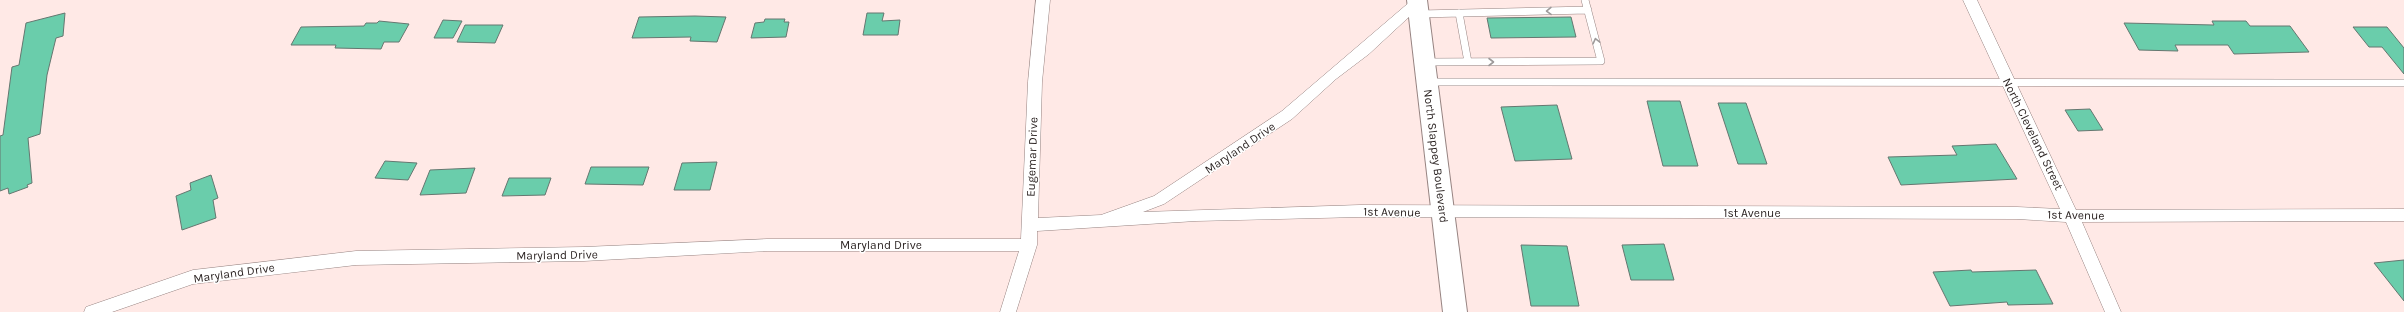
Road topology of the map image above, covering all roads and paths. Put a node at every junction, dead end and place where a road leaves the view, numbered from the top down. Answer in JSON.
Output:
{"nodes":[{"id":1,"x":1043,"y":0,"type":"edge"},
{"id":2,"x":1585,"y":0,"type":"edge"},
{"id":3,"x":1970,"y":0,"type":"edge"},
{"id":4,"x":1417,"y":6,"type":"edge"},
{"id":5,"x":1588,"y":10,"type":"junction"},
{"id":6,"x":1459,"y":13,"type":"junction"},
{"id":7,"x":1468,"y":62,"type":"junction"},
{"id":8,"x":1426,"y":72,"type":"junction"},
{"id":9,"x":2007,"y":82,"type":"junction"},
{"id":10,"x":2404,"y":83,"type":"edge"},
{"id":11,"x":1443,"y":212,"type":"junction"},
{"id":12,"x":2404,"y":214,"type":"edge"},
{"id":13,"x":2070,"y":216,"type":"junction"},
{"id":14,"x":1101,"y":221,"type":"junction"},
{"id":15,"x":1030,"y":225,"type":"junction"},
{"id":16,"x":1029,"y":245,"type":"junction"},
{"id":17,"x":92,"y":312,"type":"edge"},
{"id":18,"x":1008,"y":312,"type":"edge"},
{"id":19,"x":1455,"y":312,"type":"edge"},
{"id":20,"x":2113,"y":312,"type":"edge"}],
"edges":[{"from":1,"to":15,"type":"street","name":"Eugemar Drive"},
{"from":2,"to":5,"type":"lane"},
{"from":3,"to":9,"type":"street","name":"North Cleveland Street"},
{"from":4,"to":6,"type":"lane"},
{"from":4,"to":8,"type":"main road","name":"North Slappey Boulevard"},
{"from":4,"to":14,"type":"street","name":"Maryland Drive"},
{"from":5,"to":6,"type":"lane","one_way":true},
{"from":7,"to":5,"type":"lane","one_way":true},
{"from":6,"to":7,"type":"lane"},
{"from":7,"to":8,"type":"lane"},
{"from":8,"to":9,"type":"lane"},
{"from":8,"to":11,"type":"main road","name":"North Slappey Boulevard"},
{"from":9,"to":10,"type":"lane"},
{"from":9,"to":13,"type":"street","name":"North Cleveland Street"},
{"from":11,"to":13,"type":"street","name":"1st Avenue"},
{"from":11,"to":14,"type":"street","name":"1st Avenue"},
{"from":11,"to":19,"type":"main road","name":"North Slappey Boulevard"},
{"from":12,"to":13,"type":"street","name":"1st Avenue"},
{"from":13,"to":20,"type":"street","name":"North Cleveland Street"},
{"from":14,"to":15,"type":"street","name":"Maryland Drive"},
{"from":15,"to":16,"type":"street","name":"Eugemar Drive"},
{"from":16,"to":17,"type":"street","name":"Maryland Drive"},
{"from":16,"to":18,"type":"street","name":"Eugemar Drive"}]}
